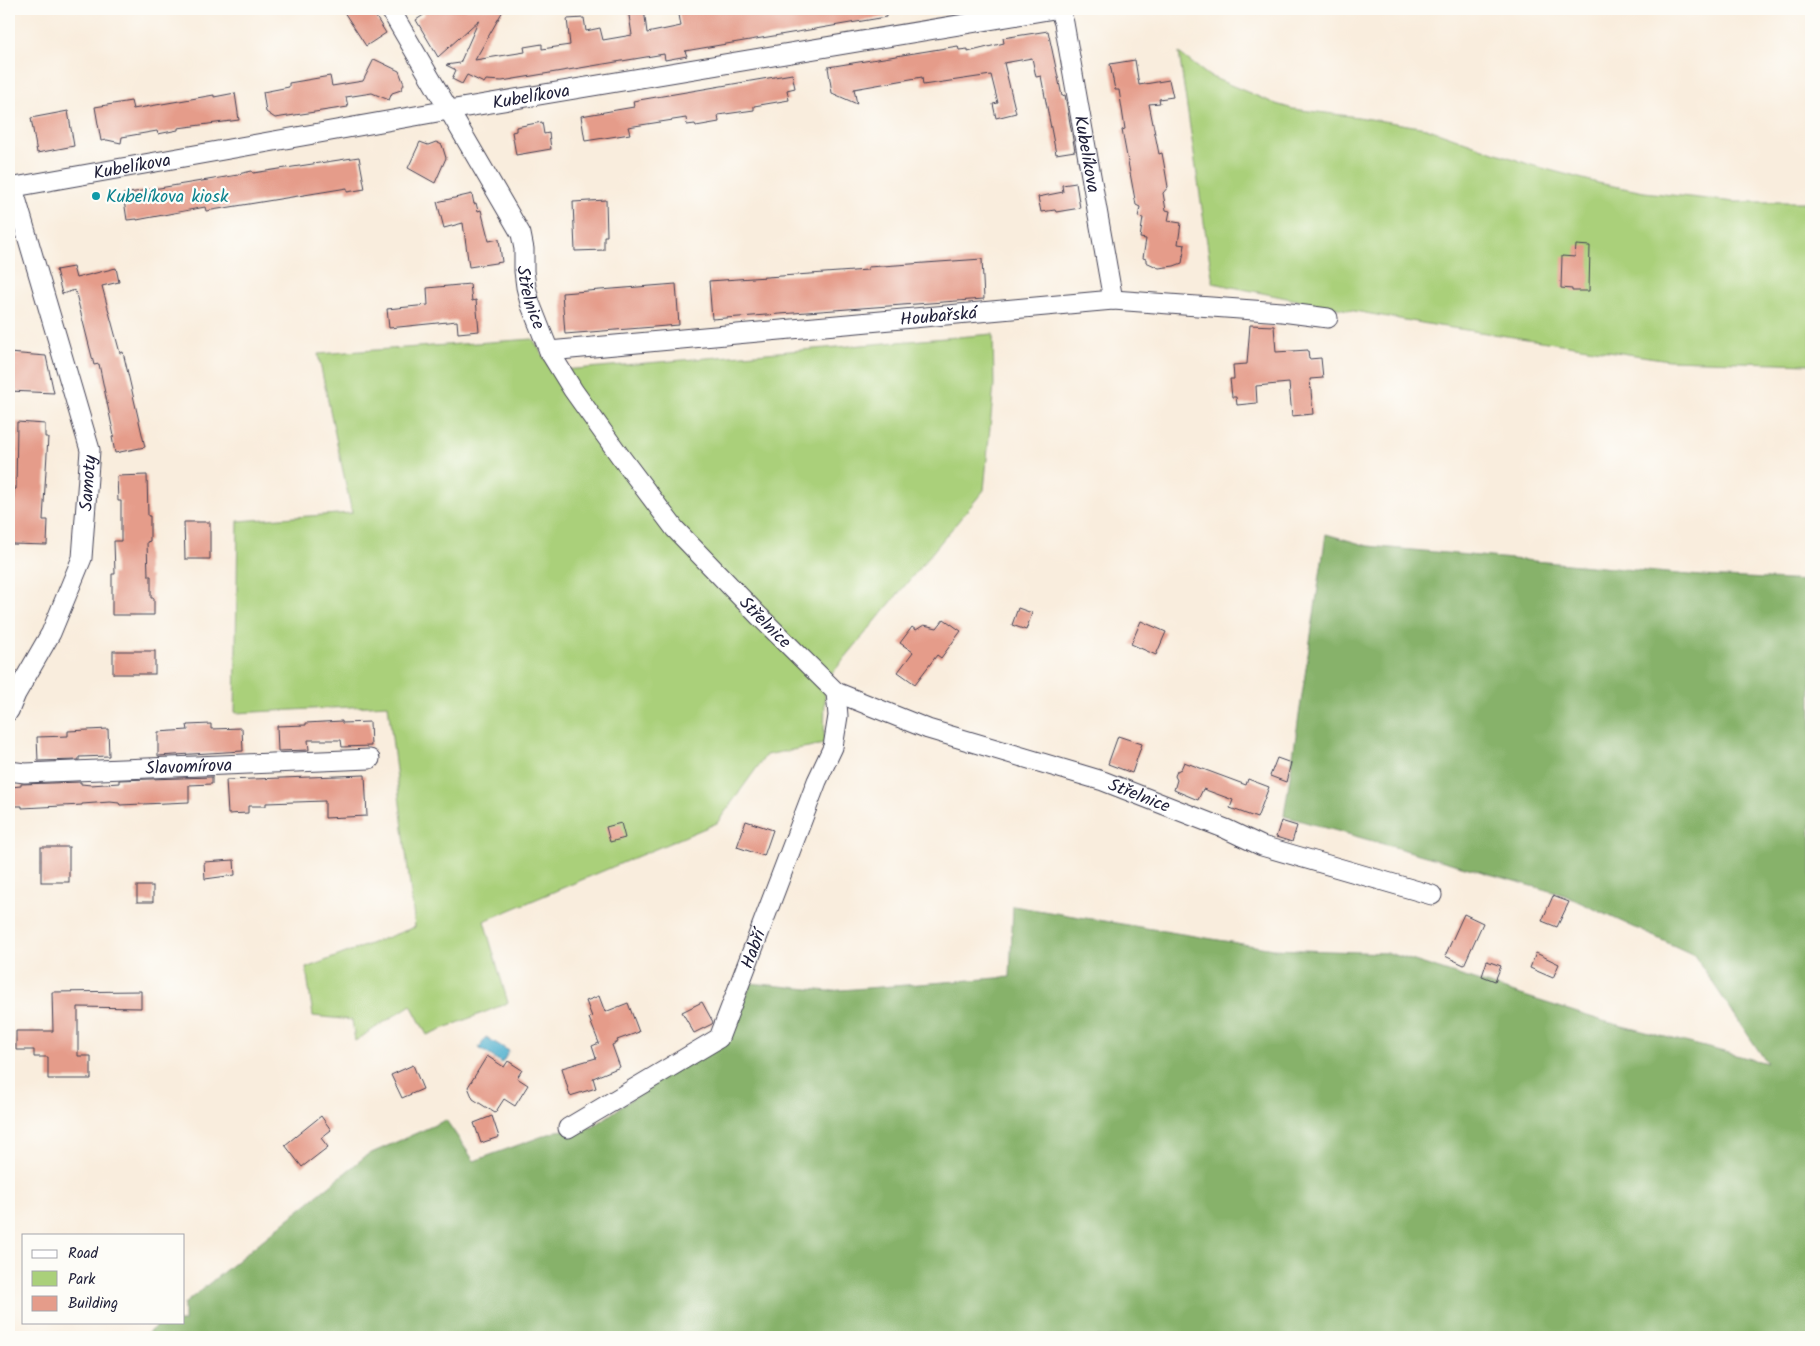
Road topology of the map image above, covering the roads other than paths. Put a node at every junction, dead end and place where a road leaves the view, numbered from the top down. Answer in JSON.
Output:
{"nodes":[{"id":1,"x":390,"y":9,"type":"edge"},
{"id":2,"x":1054,"y":9,"type":"edge"},
{"id":3,"x":1060,"y":9,"type":"edge"},
{"id":4,"x":449,"y":110,"type":"junction"},
{"id":5,"x":11,"y":188,"type":"edge"},
{"id":6,"x":1114,"y":300,"type":"junction"},
{"id":7,"x":1328,"y":318,"type":"dead end"},
{"id":8,"x":549,"y":351,"type":"junction"},
{"id":9,"x":836,"y":692,"type":"junction"},
{"id":10,"x":9,"y":711,"type":"edge"},
{"id":11,"x":370,"y":759,"type":"dead end"},
{"id":12,"x":9,"y":771,"type":"edge"},
{"id":13,"x":1432,"y":895,"type":"dead end"},
{"id":14,"x":568,"y":1128,"type":"dead end"}],
"edges":[{"from":1,"to":4,"type":"street","name":"Střelnice"},
{"from":2,"to":4,"type":"street","name":"Kubelíkova"},
{"from":3,"to":6,"type":"street","name":"Kubelíkova"},
{"from":4,"to":5,"type":"street","name":"Kubelíkova"},
{"from":4,"to":8,"type":"street","name":"Střelnice"},
{"from":5,"to":10,"type":"street","name":"Samoty"},
{"from":6,"to":7,"type":"street","name":"Houbařská"},
{"from":6,"to":8,"type":"street","name":"Houbařská"},
{"from":8,"to":9,"type":"street","name":"Střelnice"},
{"from":9,"to":13,"type":"street","name":"Střelnice"},
{"from":9,"to":14,"type":"street","name":"Habří"},
{"from":11,"to":12,"type":"street","name":"Slavomírova"}]}
